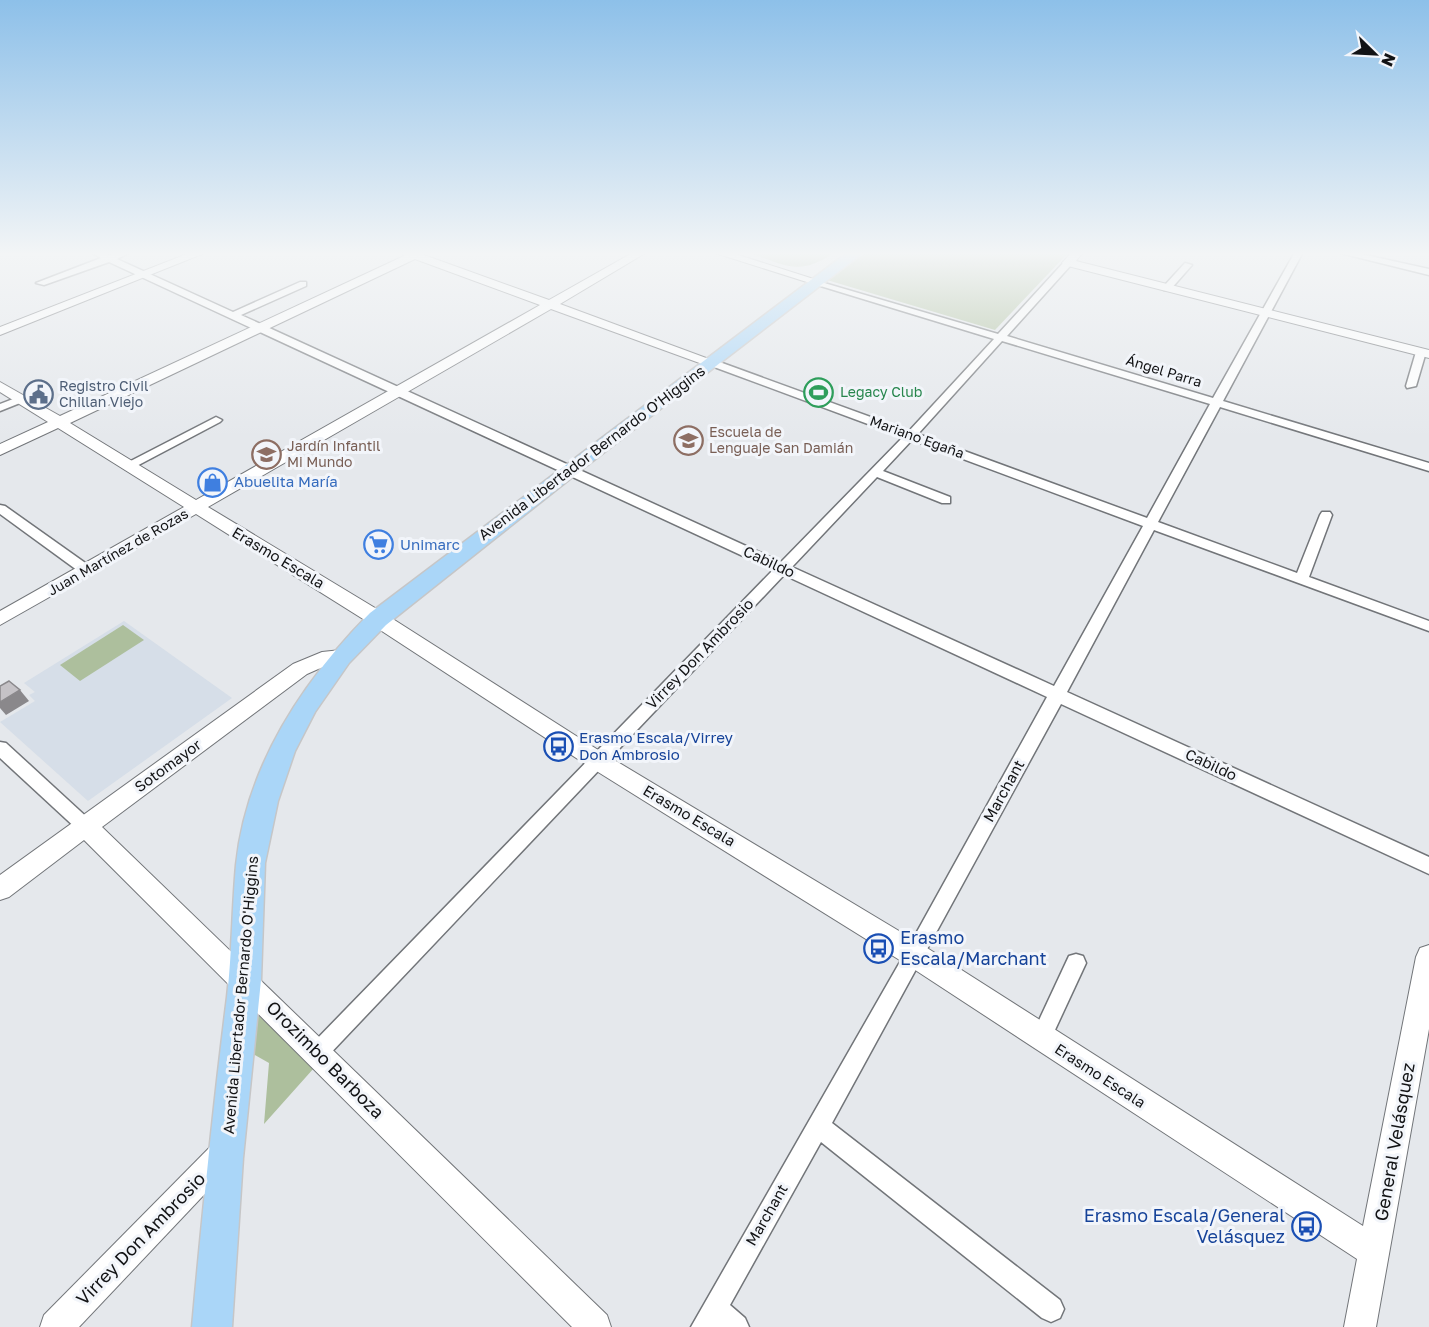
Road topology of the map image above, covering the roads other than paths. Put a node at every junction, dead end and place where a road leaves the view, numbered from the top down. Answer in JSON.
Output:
{"nodes":[{"id":1,"x":46,"y":314,"type":"edge"},
{"id":2,"x":288,"y":314,"type":"edge"},
{"id":3,"x":534,"y":314,"type":"edge"},
{"id":4,"x":575,"y":314,"type":"edge"},
{"id":5,"x":775,"y":314,"type":"edge"},
{"id":6,"x":925,"y":314,"type":"edge"},
{"id":7,"x":1022,"y":314,"type":"edge"},
{"id":8,"x":1265,"y":314,"type":"edge"},
{"id":9,"x":1270,"y":314,"type":"edge"},
{"id":10,"x":233,"y":315,"type":"edge"},
{"id":11,"x":261,"y":327,"type":"junction"},
{"id":12,"x":0,"y":332,"type":"edge"},
{"id":13,"x":1002,"y":337,"type":"junction"},
{"id":14,"x":1425,"y":353,"type":"edge"},
{"id":15,"x":710,"y":362,"type":"junction"},
{"id":16,"x":0,"y":386,"type":"edge"},
{"id":17,"x":1411,"y":386,"type":"dead end"},
{"id":18,"x":400,"y":391,"type":"junction"},
{"id":19,"x":21,"y":399,"type":"junction"},
{"id":20,"x":1216,"y":402,"type":"junction"},
{"id":21,"x":0,"y":408,"type":"edge"},
{"id":22,"x":216,"y":420,"type":"dead end"},
{"id":23,"x":58,"y":423,"type":"junction"},
{"id":24,"x":911,"y":435,"type":"junction"},
{"id":25,"x":0,"y":450,"type":"edge"},
{"id":26,"x":127,"y":466,"type":"junction"},
{"id":27,"x":1429,"y":467,"type":"edge"},
{"id":28,"x":569,"y":470,"type":"junction"},
{"id":29,"x":875,"y":472,"type":"junction"},
{"id":30,"x":946,"y":500,"type":"dead end"},
{"id":31,"x":195,"y":508,"type":"junction"},
{"id":32,"x":1,"y":509,"type":"edge"},
{"id":33,"x":1326,"y":515,"type":"dead end"},
{"id":34,"x":1151,"y":522,"type":"junction"},
{"id":35,"x":783,"y":568,"type":"junction"},
{"id":36,"x":86,"y":570,"type":"junction"},
{"id":37,"x":1302,"y":578,"type":"junction"},
{"id":38,"x":0,"y":619,"type":"edge"},
{"id":39,"x":378,"y":619,"type":"junction"},
{"id":40,"x":1429,"y":626,"type":"edge"},
{"id":41,"x":341,"y":657,"type":"junction"},
{"id":42,"x":1057,"y":693,"type":"junction"},
{"id":43,"x":0,"y":748,"type":"edge"},
{"id":44,"x":598,"y":761,"type":"junction"},
{"id":45,"x":86,"y":826,"type":"junction"},
{"id":46,"x":1429,"y":866,"type":"edge"},
{"id":47,"x":0,"y":889,"type":"edge"},
{"id":48,"x":915,"y":955,"type":"junction"},
{"id":49,"x":1429,"y":957,"type":"edge"},
{"id":50,"x":1076,"y":963,"type":"dead end"},
{"id":51,"x":245,"y":980,"type":"junction"},
{"id":52,"x":1041,"y":1038,"type":"junction"},
{"id":53,"x":318,"y":1052,"type":"junction"},
{"id":54,"x":818,"y":1126,"type":"junction"},
{"id":55,"x":226,"y":1150,"type":"junction"},
{"id":56,"x":1375,"y":1252,"type":"junction"},
{"id":57,"x":1051,"y":1309,"type":"dead end"},
{"id":58,"x":709,"y":1317,"type":"edge"},
{"id":59,"x":56,"y":1327,"type":"edge"},
{"id":60,"x":212,"y":1327,"type":"edge"},
{"id":61,"x":595,"y":1327,"type":"edge"},
{"id":62,"x":736,"y":1327,"type":"edge"},
{"id":63,"x":1360,"y":1327,"type":"edge"}],
"edges":[{"from":1,"to":12,"type":"street"},
{"from":2,"to":11,"type":"street"},
{"from":3,"to":18,"type":"street","name":"Juan Martínez de Rozas"},
{"from":4,"to":15,"type":"street","name":"Mariano Egaña"},
{"from":5,"to":15,"type":"main road","name":"Avenida Libertador Bernardo O'Higgins"},
{"from":6,"to":13,"type":"street","name":"Ángel Parra"},
{"from":7,"to":13,"type":"street","name":"Virrey Don Ambrosio"},
{"from":8,"to":20,"type":"street","name":"Marchant"},
{"from":9,"to":14,"type":"street"},
{"from":10,"to":11,"type":"street","name":"Cabildo"},
{"from":11,"to":18,"type":"street","name":"Cabildo"},
{"from":11,"to":23,"type":"street"},
{"from":13,"to":20,"type":"street","name":"Ángel Parra"},
{"from":13,"to":24,"type":"street","name":"Virrey Don Ambrosio"},
{"from":14,"to":17,"type":"street"},
{"from":15,"to":24,"type":"street","name":"Mariano Egaña"},
{"from":15,"to":28,"type":"main road","name":"Avenida Libertador Bernardo O'Higgins"},
{"from":16,"to":19,"type":"street","name":"Erasmo Escala"},
{"from":18,"to":28,"type":"street","name":"Cabildo"},
{"from":18,"to":31,"type":"street","name":"Juan Martínez de Rozas"},
{"from":19,"to":21,"type":"street"},
{"from":19,"to":23,"type":"street","name":"Erasmo Escala"},
{"from":20,"to":27,"type":"street","name":"Ángel Parra"},
{"from":20,"to":34,"type":"street","name":"Marchant"},
{"from":22,"to":26,"type":"street"},
{"from":23,"to":25,"type":"street"},
{"from":23,"to":26,"type":"street","name":"Erasmo Escala"},
{"from":24,"to":29,"type":"street","name":"Virrey Don Ambrosio"},
{"from":24,"to":34,"type":"street","name":"Mariano Egaña"},
{"from":26,"to":31,"type":"street","name":"Erasmo Escala"},
{"from":28,"to":35,"type":"street","name":"Cabildo"},
{"from":28,"to":39,"type":"main road","name":"Avenida Libertador Bernardo O'Higgins"},
{"from":29,"to":30,"type":"street"},
{"from":29,"to":35,"type":"street","name":"Virrey Don Ambrosio"},
{"from":31,"to":36,"type":"street","name":"Juan Martínez de Rozas"},
{"from":31,"to":39,"type":"street","name":"Erasmo Escala"},
{"from":32,"to":36,"type":"street"},
{"from":33,"to":37,"type":"street"},
{"from":34,"to":37,"type":"street","name":"Mariano Egaña"},
{"from":34,"to":42,"type":"street","name":"Marchant"},
{"from":35,"to":42,"type":"street","name":"Cabildo"},
{"from":35,"to":44,"type":"street","name":"Virrey Don Ambrosio"},
{"from":36,"to":38,"type":"street","name":"Juan Martínez de Rozas"},
{"from":37,"to":40,"type":"street","name":"Mariano Egaña"},
{"from":39,"to":41,"type":"main road","name":"Avenida Libertador Bernardo O'Higgins"},
{"from":39,"to":44,"type":"street","name":"Erasmo Escala"},
{"from":41,"to":45,"type":"street","name":"Sotomayor"},
{"from":41,"to":51,"type":"main road","name":"Avenida Libertador Bernardo O'Higgins"},
{"from":42,"to":46,"type":"street","name":"Cabildo"},
{"from":42,"to":48,"type":"street","name":"Marchant"},
{"from":43,"to":45,"type":"street","name":"Orozimbo Barboza"},
{"from":44,"to":48,"type":"street","name":"Erasmo Escala"},
{"from":44,"to":53,"type":"street","name":"Virrey Don Ambrosio"},
{"from":45,"to":47,"type":"street","name":"Sotomayor"},
{"from":45,"to":51,"type":"street","name":"Orozimbo Barboza"},
{"from":48,"to":52,"type":"street","name":"Erasmo Escala"},
{"from":48,"to":54,"type":"street","name":"Marchant"},
{"from":49,"to":56,"type":"street","name":"General Velásquez"},
{"from":50,"to":52,"type":"street"},
{"from":51,"to":53,"type":"street","name":"Orozimbo Barboza"},
{"from":51,"to":55,"type":"main road","name":"Avenida Libertador Bernardo O'Higgins"},
{"from":52,"to":56,"type":"street","name":"Erasmo Escala"},
{"from":53,"to":61,"type":"street","name":"Orozimbo Barboza"},
{"from":54,"to":57,"type":"street"},
{"from":54,"to":58,"type":"street","name":"Marchant"},
{"from":55,"to":59,"type":"street","name":"Virrey Don Ambrosio"},
{"from":55,"to":60,"type":"main road","name":"Avenida Libertador Bernardo O'Higgins"},
{"from":56,"to":63,"type":"street","name":"General Velásquez"},
{"from":58,"to":62,"type":"street"}]}
